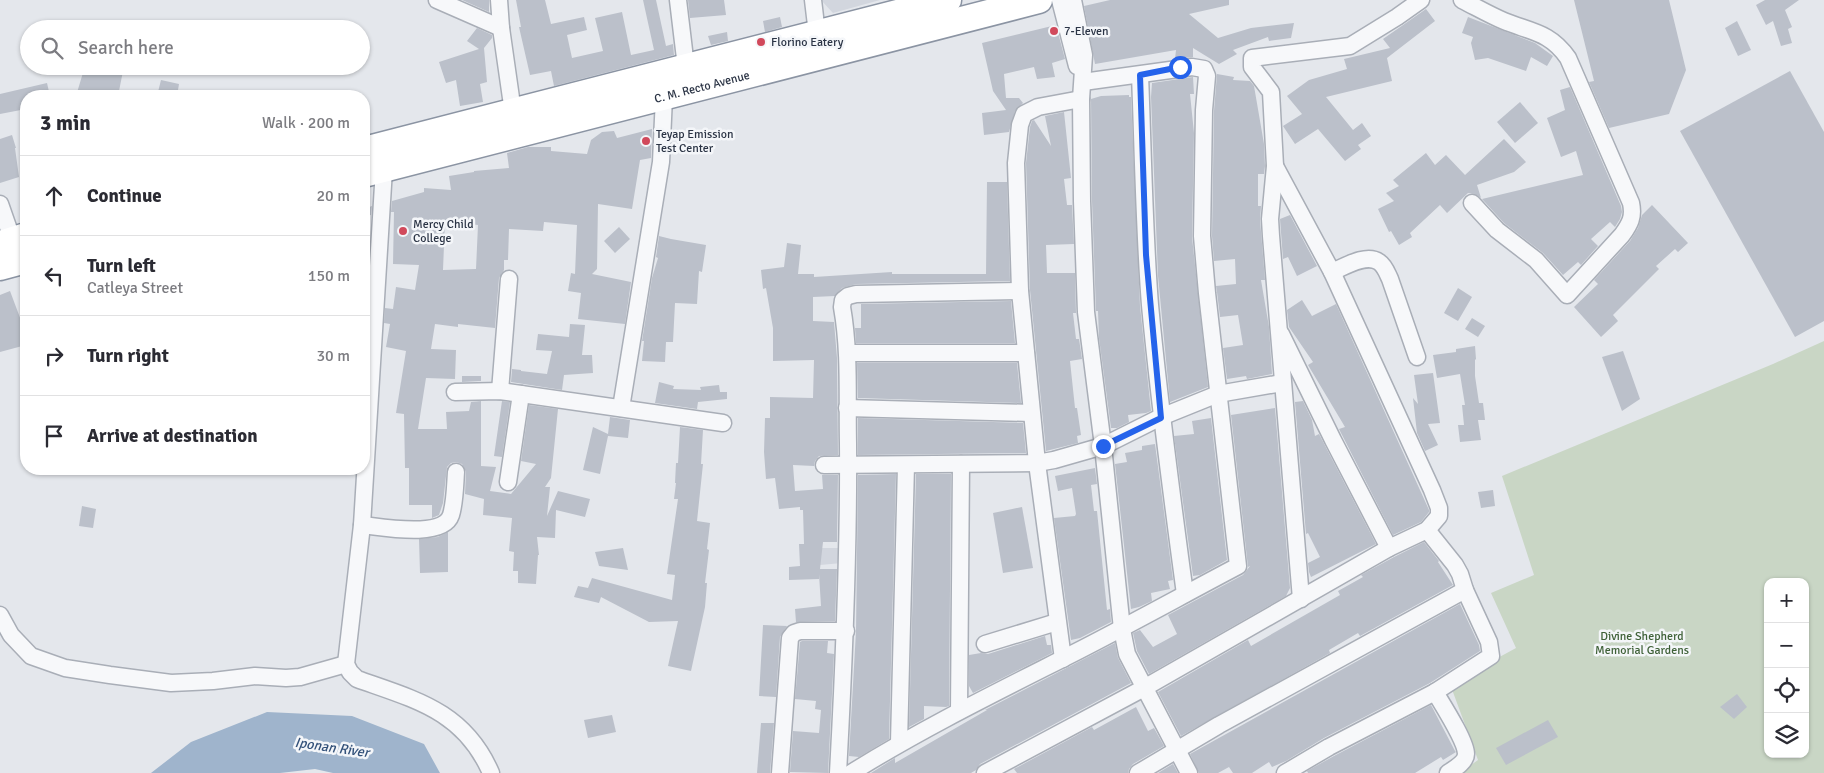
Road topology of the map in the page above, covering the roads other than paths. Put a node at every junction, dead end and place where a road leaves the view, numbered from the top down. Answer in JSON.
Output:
{"nodes":[{"id":1,"x":437,"y":0,"type":"edge"},
{"id":2,"x":499,"y":0,"type":"edge"},
{"id":3,"x":678,"y":0,"type":"edge"},
{"id":4,"x":813,"y":0,"type":"edge"},
{"id":5,"x":948,"y":0,"type":"edge"},
{"id":6,"x":1039,"y":0,"type":"edge"},
{"id":7,"x":1060,"y":0,"type":"edge"},
{"id":8,"x":1073,"y":0,"type":"edge"},
{"id":9,"x":1421,"y":0,"type":"edge"},
{"id":10,"x":1462,"y":0,"type":"edge"},
{"id":11,"x":501,"y":28,"type":"junction"},
{"id":12,"x":819,"y":44,"type":"junction"},
{"id":13,"x":686,"y":68,"type":"junction"},
{"id":14,"x":1140,"y":75,"type":"junction"},
{"id":15,"x":1082,"y":91,"type":"junction"},
{"id":16,"x":664,"y":97,"type":"junction"},
{"id":17,"x":513,"y":112,"type":"junction"},
{"id":18,"x":370,"y":148,"type":"edge"},
{"id":19,"x":1275,"y":166,"type":"junction"},
{"id":20,"x":374,"y":171,"type":"edge"},
{"id":21,"x":1472,"y":203,"type":"dead end"},
{"id":22,"x":0,"y":204,"type":"edge"},
{"id":23,"x":14,"y":252,"type":"edge"},
{"id":24,"x":1332,"y":272,"type":"junction"},
{"id":25,"x":509,"y":280,"type":"dead end"},
{"id":26,"x":370,"y":289,"type":"edge"},
{"id":27,"x":1020,"y":291,"type":"junction"},
{"id":28,"x":1277,"y":324,"type":"junction"},
{"id":29,"x":1026,"y":353,"type":"junction"},
{"id":30,"x":848,"y":354,"type":"junction"},
{"id":31,"x":1418,"y":357,"type":"dead end"},
{"id":32,"x":1282,"y":383,"type":"junction"},
{"id":33,"x":500,"y":391,"type":"junction"},
{"id":34,"x":455,"y":392,"type":"dead end"},
{"id":35,"x":521,"y":394,"type":"junction"},
{"id":36,"x":1218,"y":394,"type":"junction"},
{"id":37,"x":621,"y":408,"type":"junction"},
{"id":38,"x":847,"y":408,"type":"junction"},
{"id":39,"x":1031,"y":413,"type":"junction"},
{"id":40,"x":1161,"y":418,"type":"junction"},
{"id":41,"x":723,"y":423,"type":"dead end"},
{"id":42,"x":1103,"y":446,"type":"junction"},
{"id":43,"x":1037,"y":463,"type":"junction"},
{"id":44,"x":824,"y":464,"type":"dead end"},
{"id":45,"x":848,"y":464,"type":"junction"},
{"id":46,"x":961,"y":464,"type":"junction"},
{"id":47,"x":906,"y":465,"type":"junction"},
{"id":48,"x":456,"y":472,"type":"dead end"},
{"id":49,"x":364,"y":475,"type":"edge"},
{"id":50,"x":508,"y":482,"type":"dead end"},
{"id":51,"x":362,"y":525,"type":"junction"},
{"id":52,"x":1427,"y":530,"type":"junction"},
{"id":53,"x":1389,"y":548,"type":"junction"},
{"id":54,"x":1465,"y":590,"type":"junction"},
{"id":55,"x":1185,"y":594,"type":"junction"},
{"id":56,"x":1301,"y":599,"type":"junction"},
{"id":57,"x":0,"y":615,"type":"edge"},
{"id":58,"x":1057,"y":622,"type":"junction"},
{"id":59,"x":1122,"y":629,"type":"junction"},
{"id":60,"x":846,"y":631,"type":"junction"},
{"id":61,"x":985,"y":644,"type":"dead end"},
{"id":62,"x":1063,"y":659,"type":"junction"},
{"id":63,"x":346,"y":664,"type":"junction"},
{"id":64,"x":1144,"y":688,"type":"junction"},
{"id":65,"x":1434,"y":692,"type":"junction"},
{"id":66,"x":959,"y":711,"type":"junction"},
{"id":67,"x":899,"y":743,"type":"junction"},
{"id":68,"x":1176,"y":751,"type":"junction"},
{"id":69,"x":491,"y":773,"type":"edge"},
{"id":70,"x":780,"y":773,"type":"edge"},
{"id":71,"x":838,"y":773,"type":"edge"},
{"id":72,"x":851,"y":773,"type":"edge"},
{"id":73,"x":985,"y":773,"type":"edge"},
{"id":74,"x":1138,"y":773,"type":"edge"},
{"id":75,"x":1189,"y":773,"type":"edge"},
{"id":76,"x":1285,"y":773,"type":"edge"},
{"id":77,"x":1448,"y":773,"type":"edge"}],
"edges":[{"from":1,"to":11,"type":"street"},
{"from":2,"to":11,"type":"street"},
{"from":3,"to":13,"type":"street"},
{"from":4,"to":12,"type":"street"},
{"from":5,"to":12,"type":"highway","name":"C. M. Recto Avenue"},
{"from":6,"to":12,"type":"highway","name":"C. M. Recto Avenue"},
{"from":7,"to":15,"type":"street"},
{"from":8,"to":15,"type":"street"},
{"from":9,"to":19,"type":"street"},
{"from":10,"to":21,"type":"street"},
{"from":11,"to":17,"type":"street"},
{"from":12,"to":13,"type":"highway","name":"C. M. Recto Avenue"},
{"from":12,"to":16,"type":"highway","name":"C. M. Recto Avenue"},
{"from":13,"to":17,"type":"highway","name":"C. M. Recto Avenue"},
{"from":14,"to":15,"type":"street"},
{"from":14,"to":36,"type":"street"},
{"from":14,"to":40,"type":"street"},
{"from":15,"to":27,"type":"street"},
{"from":15,"to":42,"type":"street"},
{"from":16,"to":20,"type":"highway","name":"C. M. Recto Avenue"},
{"from":16,"to":37,"type":"street"},
{"from":17,"to":18,"type":"highway","name":"C. M. Recto Avenue"},
{"from":19,"to":24,"type":"street"},
{"from":19,"to":28,"type":"street"},
{"from":20,"to":26,"type":"street"},
{"from":22,"to":23,"type":"street"},
{"from":24,"to":31,"type":"street"},
{"from":24,"to":52,"type":"street"},
{"from":25,"to":33,"type":"street"},
{"from":27,"to":29,"type":"street"},
{"from":27,"to":30,"type":"street"},
{"from":28,"to":32,"type":"street"},
{"from":28,"to":53,"type":"street"},
{"from":29,"to":30,"type":"street"},
{"from":29,"to":39,"type":"street"},
{"from":30,"to":38,"type":"street"},
{"from":32,"to":36,"type":"street"},
{"from":32,"to":56,"type":"street"},
{"from":33,"to":34,"type":"street"},
{"from":33,"to":35,"type":"street"},
{"from":35,"to":37,"type":"street"},
{"from":35,"to":50,"type":"street"},
{"from":36,"to":40,"type":"street"},
{"from":36,"to":55,"type":"street"},
{"from":37,"to":41,"type":"street"},
{"from":38,"to":39,"type":"street"},
{"from":38,"to":45,"type":"street"},
{"from":39,"to":43,"type":"street"},
{"from":40,"to":42,"type":"street"},
{"from":40,"to":55,"type":"street"},
{"from":42,"to":43,"type":"street"},
{"from":42,"to":59,"type":"street"},
{"from":43,"to":46,"type":"street"},
{"from":43,"to":58,"type":"street"},
{"from":44,"to":45,"type":"street"},
{"from":45,"to":47,"type":"street"},
{"from":45,"to":60,"type":"street"},
{"from":46,"to":47,"type":"street"},
{"from":46,"to":66,"type":"street"},
{"from":47,"to":67,"type":"street"},
{"from":48,"to":51,"type":"street"},
{"from":49,"to":51,"type":"street"},
{"from":51,"to":63,"type":"street"},
{"from":52,"to":53,"type":"street"},
{"from":52,"to":54,"type":"street"},
{"from":53,"to":56,"type":"street"},
{"from":54,"to":65,"type":"street"},
{"from":54,"to":68,"type":"street"},
{"from":55,"to":59,"type":"street"},
{"from":56,"to":64,"type":"street"},
{"from":57,"to":63,"type":"street"},
{"from":58,"to":61,"type":"street"},
{"from":58,"to":62,"type":"street"},
{"from":59,"to":62,"type":"street"},
{"from":59,"to":64,"type":"street"},
{"from":60,"to":70,"type":"street"},
{"from":60,"to":71,"type":"street"},
{"from":62,"to":66,"type":"street"},
{"from":63,"to":69,"type":"street"},
{"from":64,"to":68,"type":"street"},
{"from":64,"to":73,"type":"street"},
{"from":65,"to":76,"type":"street"},
{"from":65,"to":77,"type":"street"},
{"from":66,"to":67,"type":"street"},
{"from":67,"to":72,"type":"street"},
{"from":68,"to":74,"type":"street"},
{"from":68,"to":75,"type":"street"}]}
